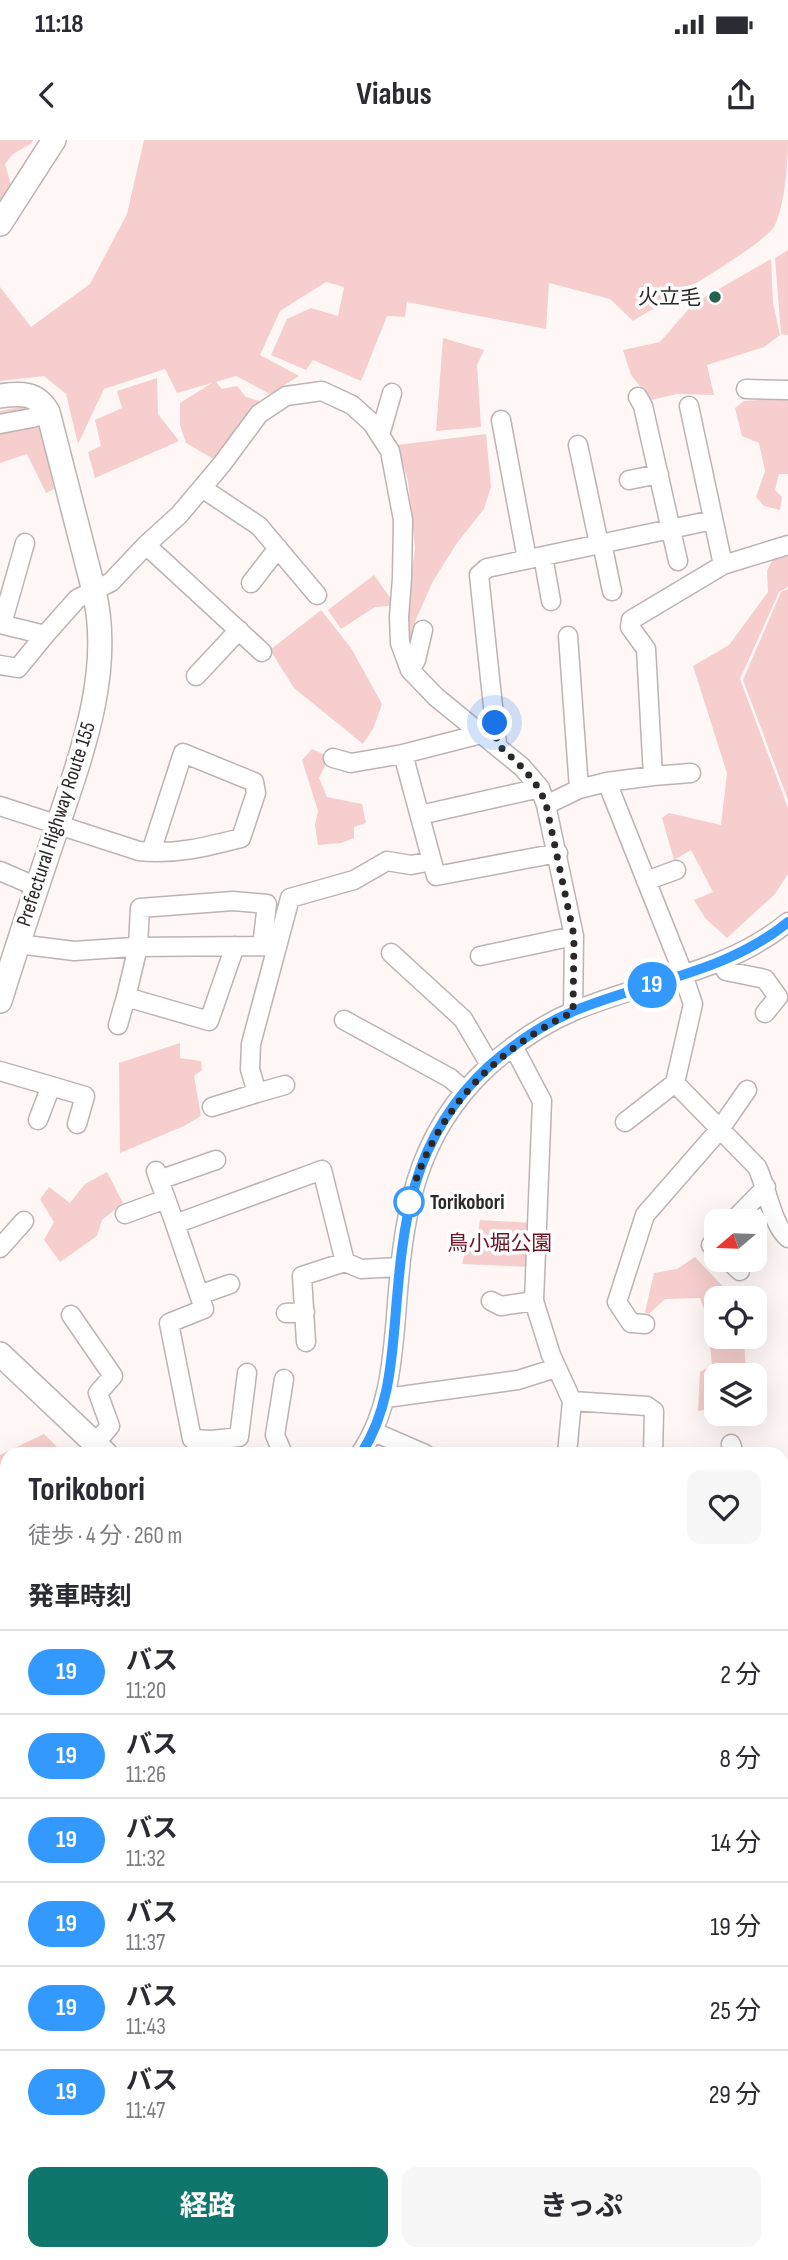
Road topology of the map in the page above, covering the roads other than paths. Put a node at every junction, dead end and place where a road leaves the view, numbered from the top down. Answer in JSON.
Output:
{"nodes":[{"id":1,"x":54,"y":140,"type":"edge"},
{"id":2,"x":0,"y":224,"type":"edge"},
{"id":3,"x":746,"y":389,"type":"dead end"},
{"id":4,"x":788,"y":390,"type":"edge"},
{"id":5,"x":393,"y":393,"type":"dead end"},
{"id":6,"x":0,"y":396,"type":"edge"},
{"id":7,"x":638,"y":397,"type":"dead end"},
{"id":8,"x":689,"y":406,"type":"dead end"},
{"id":9,"x":48,"y":412,"type":"junction"},
{"id":10,"x":501,"y":420,"type":"dead end"},
{"id":11,"x":0,"y":424,"type":"edge"},
{"id":12,"x":380,"y":435,"type":"junction"},
{"id":13,"x":578,"y":445,"type":"dead end"},
{"id":14,"x":659,"y":474,"type":"junction"},
{"id":15,"x":629,"y":480,"type":"dead end"},
{"id":16,"x":202,"y":488,"type":"junction"},
{"id":17,"x":713,"y":520,"type":"junction"},
{"id":18,"x":671,"y":529,"type":"junction"},
{"id":19,"x":25,"y":543,"type":"dead end"},
{"id":20,"x":601,"y":543,"type":"junction"},
{"id":21,"x":146,"y":545,"type":"junction"},
{"id":22,"x":788,"y":545,"type":"edge"},
{"id":23,"x":278,"y":548,"type":"junction"},
{"id":24,"x":535,"y":557,"type":"junction"},
{"id":25,"x":678,"y":561,"type":"dead end"},
{"id":26,"x":723,"y":565,"type":"junction"},
{"id":27,"x":251,"y":583,"type":"dead end"},
{"id":28,"x":94,"y":591,"type":"junction"},
{"id":29,"x":612,"y":591,"type":"dead end"},
{"id":30,"x":317,"y":595,"type":"dead end"},
{"id":31,"x":551,"y":601,"type":"dead end"},
{"id":32,"x":1,"y":624,"type":"edge"},
{"id":33,"x":239,"y":630,"type":"junction"},
{"id":34,"x":423,"y":630,"type":"dead end"},
{"id":35,"x":46,"y":635,"type":"junction"},
{"id":36,"x":568,"y":636,"type":"dead end"},
{"id":37,"x":262,"y":652,"type":"dead end"},
{"id":38,"x":0,"y":665,"type":"edge"},
{"id":39,"x":410,"y":670,"type":"junction"},
{"id":40,"x":196,"y":676,"type":"dead end"},
{"id":41,"x":481,"y":734,"type":"junction"},
{"id":42,"x":497,"y":744,"type":"junction"},
{"id":43,"x":403,"y":754,"type":"junction"},
{"id":44,"x":333,"y":758,"type":"dead end"},
{"id":45,"x":691,"y":774,"type":"dead end"},
{"id":46,"x":653,"y":776,"type":"junction"},
{"id":47,"x":607,"y":782,"type":"junction"},
{"id":48,"x":579,"y":789,"type":"junction"},
{"id":49,"x":543,"y":796,"type":"junction"},
{"id":50,"x":0,"y":806,"type":"edge"},
{"id":51,"x":419,"y":815,"type":"junction"},
{"id":52,"x":58,"y":825,"type":"junction"},
{"id":53,"x":150,"y":852,"type":"junction"},
{"id":54,"x":558,"y":853,"type":"junction"},
{"id":55,"x":432,"y":861,"type":"junction"},
{"id":56,"x":676,"y":870,"type":"dead end"},
{"id":57,"x":0,"y":871,"type":"edge"},
{"id":58,"x":646,"y":881,"type":"junction"},
{"id":59,"x":37,"y":887,"type":"junction"},
{"id":60,"x":788,"y":922,"type":"edge"},
{"id":61,"x":574,"y":936,"type":"junction"},
{"id":62,"x":18,"y":944,"type":"junction"},
{"id":63,"x":235,"y":946,"type":"junction"},
{"id":64,"x":269,"y":946,"type":"junction"},
{"id":65,"x":138,"y":947,"type":"junction"},
{"id":66,"x":391,"y":953,"type":"dead end"},
{"id":67,"x":480,"y":956,"type":"dead end"},
{"id":68,"x":720,"y":962,"type":"junction"},
{"id":69,"x":683,"y":975,"type":"junction"},
{"id":70,"x":126,"y":997,"type":"junction"},
{"id":71,"x":0,"y":1001,"type":"edge"},
{"id":72,"x":573,"y":1012,"type":"junction"},
{"id":73,"x":765,"y":1013,"type":"dead end"},
{"id":74,"x":344,"y":1020,"type":"dead end"},
{"id":75,"x":118,"y":1025,"type":"dead end"},
{"id":76,"x":513,"y":1046,"type":"junction"},
{"id":77,"x":490,"y":1065,"type":"junction"},
{"id":78,"x":0,"y":1071,"type":"edge"},
{"id":79,"x":675,"y":1083,"type":"junction"},
{"id":80,"x":285,"y":1085,"type":"dead end"},
{"id":81,"x":51,"y":1086,"type":"junction"},
{"id":82,"x":747,"y":1090,"type":"dead end"},
{"id":83,"x":465,"y":1091,"type":"junction"},
{"id":84,"x":257,"y":1093,"type":"junction"},
{"id":85,"x":212,"y":1107,"type":"dead end"},
{"id":86,"x":38,"y":1121,"type":"dead end"},
{"id":87,"x":625,"y":1122,"type":"dead end"},
{"id":88,"x":77,"y":1124,"type":"dead end"},
{"id":89,"x":720,"y":1129,"type":"junction"},
{"id":90,"x":216,"y":1160,"type":"dead end"},
{"id":91,"x":766,"y":1187,"type":"junction"},
{"id":92,"x":166,"y":1199,"type":"junction"},
{"id":93,"x":745,"y":1209,"type":"edge"},
{"id":94,"x":125,"y":1214,"type":"dead end"},
{"id":95,"x":24,"y":1221,"type":"dead end"},
{"id":96,"x":175,"y":1224,"type":"junction"},
{"id":97,"x":788,"y":1238,"type":"edge"},
{"id":98,"x":0,"y":1248,"type":"edge"},
{"id":99,"x":345,"y":1262,"type":"junction"},
{"id":100,"x":400,"y":1267,"type":"junction"},
{"id":101,"x":230,"y":1284,"type":"dead end"},
{"id":102,"x":199,"y":1295,"type":"junction"},
{"id":103,"x":491,"y":1301,"type":"dead end"},
{"id":104,"x":534,"y":1301,"type":"junction"},
{"id":105,"x":304,"y":1312,"type":"junction"},
{"id":106,"x":286,"y":1313,"type":"dead end"},
{"id":107,"x":71,"y":1315,"type":"dead end"},
{"id":108,"x":645,"y":1324,"type":"dead end"},
{"id":109,"x":306,"y":1342,"type":"dead end"},
{"id":110,"x":0,"y":1354,"type":"edge"},
{"id":111,"x":556,"y":1368,"type":"junction"},
{"id":112,"x":247,"y":1373,"type":"dead end"},
{"id":113,"x":284,"y":1379,"type":"dead end"},
{"id":114,"x":386,"y":1398,"type":"junction"},
{"id":115,"x":572,"y":1401,"type":"junction"},
{"id":116,"x":374,"y":1432,"type":"junction"},
{"id":117,"x":98,"y":1447,"type":"edge"},
{"id":118,"x":101,"y":1447,"type":"edge"},
{"id":119,"x":212,"y":1447,"type":"edge"},
{"id":120,"x":280,"y":1447,"type":"edge"},
{"id":121,"x":364,"y":1447,"type":"edge"},
{"id":122,"x":409,"y":1447,"type":"edge"},
{"id":123,"x":568,"y":1447,"type":"edge"},
{"id":124,"x":653,"y":1447,"type":"edge"}],
"edges":[{"from":1,"to":2,"type":"main road"},
{"from":3,"to":4,"type":"street"},
{"from":5,"to":12,"type":"street"},
{"from":6,"to":9,"type":"main road"},
{"from":7,"to":14,"type":"street"},
{"from":8,"to":17,"type":"street"},
{"from":9,"to":11,"type":"street"},
{"from":9,"to":28,"type":"main road","name":"Prefectural Highway Route 155"},
{"from":10,"to":24,"type":"street"},
{"from":12,"to":16,"type":"street"},
{"from":12,"to":39,"type":"street"},
{"from":13,"to":20,"type":"street"},
{"from":14,"to":15,"type":"street"},
{"from":14,"to":18,"type":"street"},
{"from":16,"to":21,"type":"street"},
{"from":16,"to":23,"type":"street"},
{"from":17,"to":18,"type":"street"},
{"from":17,"to":26,"type":"street"},
{"from":18,"to":20,"type":"street"},
{"from":18,"to":25,"type":"street"},
{"from":19,"to":32,"type":"street"},
{"from":20,"to":24,"type":"street"},
{"from":20,"to":29,"type":"street"},
{"from":21,"to":28,"type":"street"},
{"from":21,"to":33,"type":"street"},
{"from":22,"to":26,"type":"street"},
{"from":23,"to":27,"type":"street"},
{"from":23,"to":30,"type":"street"},
{"from":24,"to":31,"type":"street"},
{"from":24,"to":42,"type":"street"},
{"from":26,"to":46,"type":"street"},
{"from":28,"to":35,"type":"street"},
{"from":28,"to":52,"type":"main road","name":"Prefectural Highway Route 155"},
{"from":32,"to":35,"type":"street"},
{"from":33,"to":37,"type":"street"},
{"from":33,"to":40,"type":"street"},
{"from":34,"to":39,"type":"street"},
{"from":35,"to":38,"type":"street"},
{"from":36,"to":48,"type":"street"},
{"from":39,"to":41,"type":"street"},
{"from":41,"to":42,"type":"street"},
{"from":41,"to":43,"type":"street"},
{"from":42,"to":49,"type":"street"},
{"from":43,"to":44,"type":"street"},
{"from":43,"to":51,"type":"street"},
{"from":45,"to":46,"type":"street"},
{"from":46,"to":47,"type":"street"},
{"from":47,"to":48,"type":"street"},
{"from":47,"to":58,"type":"street"},
{"from":48,"to":49,"type":"street"},
{"from":49,"to":51,"type":"street"},
{"from":49,"to":54,"type":"street"},
{"from":50,"to":52,"type":"street"},
{"from":51,"to":55,"type":"street"},
{"from":52,"to":53,"type":"street"},
{"from":52,"to":59,"type":"main road","name":"Prefectural Highway Route 155"},
{"from":53,"to":53,"type":"street"},
{"from":54,"to":55,"type":"street"},
{"from":54,"to":61,"type":"street"},
{"from":55,"to":64,"type":"street"},
{"from":56,"to":58,"type":"street"},
{"from":57,"to":59,"type":"street"},
{"from":58,"to":69,"type":"street"},
{"from":59,"to":62,"type":"main road","name":"Prefectural Highway Route 155"},
{"from":60,"to":68,"type":"street"},
{"from":61,"to":67,"type":"street"},
{"from":61,"to":72,"type":"street"},
{"from":62,"to":65,"type":"street"},
{"from":62,"to":71,"type":"main road","name":"Prefectural Highway Route 155"},
{"from":63,"to":64,"type":"street"},
{"from":63,"to":65,"type":"street"},
{"from":63,"to":70,"type":"street"},
{"from":64,"to":65,"type":"street"},
{"from":64,"to":84,"type":"street"},
{"from":65,"to":70,"type":"street"},
{"from":66,"to":77,"type":"street"},
{"from":68,"to":69,"type":"street"},
{"from":68,"to":73,"type":"street"},
{"from":69,"to":72,"type":"street"},
{"from":69,"to":79,"type":"street"},
{"from":70,"to":75,"type":"street"},
{"from":72,"to":76,"type":"street"},
{"from":74,"to":83,"type":"street"},
{"from":76,"to":77,"type":"street"},
{"from":76,"to":104,"type":"street"},
{"from":77,"to":83,"type":"street"},
{"from":78,"to":81,"type":"street"},
{"from":79,"to":87,"type":"street"},
{"from":79,"to":89,"type":"street"},
{"from":80,"to":84,"type":"street"},
{"from":81,"to":86,"type":"street"},
{"from":81,"to":88,"type":"street"},
{"from":82,"to":89,"type":"street"},
{"from":83,"to":100,"type":"street"},
{"from":84,"to":85,"type":"street"},
{"from":89,"to":91,"type":"street"},
{"from":89,"to":108,"type":"street"},
{"from":90,"to":92,"type":"street"},
{"from":91,"to":93,"type":"street"},
{"from":91,"to":97,"type":"street"},
{"from":92,"to":94,"type":"street"},
{"from":92,"to":96,"type":"street"},
{"from":95,"to":98,"type":"street"},
{"from":96,"to":99,"type":"street"},
{"from":96,"to":102,"type":"street"},
{"from":99,"to":100,"type":"street"},
{"from":99,"to":105,"type":"street"},
{"from":100,"to":114,"type":"street"},
{"from":101,"to":102,"type":"street"},
{"from":102,"to":119,"type":"street"},
{"from":103,"to":104,"type":"street"},
{"from":104,"to":111,"type":"street"},
{"from":105,"to":106,"type":"street"},
{"from":105,"to":109,"type":"street"},
{"from":107,"to":118,"type":"street"},
{"from":110,"to":117,"type":"main road"},
{"from":111,"to":114,"type":"street"},
{"from":111,"to":115,"type":"street"},
{"from":112,"to":119,"type":"street"},
{"from":113,"to":120,"type":"street"},
{"from":114,"to":116,"type":"street"},
{"from":115,"to":123,"type":"street"},
{"from":115,"to":124,"type":"street"},
{"from":116,"to":121,"type":"street"},
{"from":116,"to":122,"type":"street"}]}
